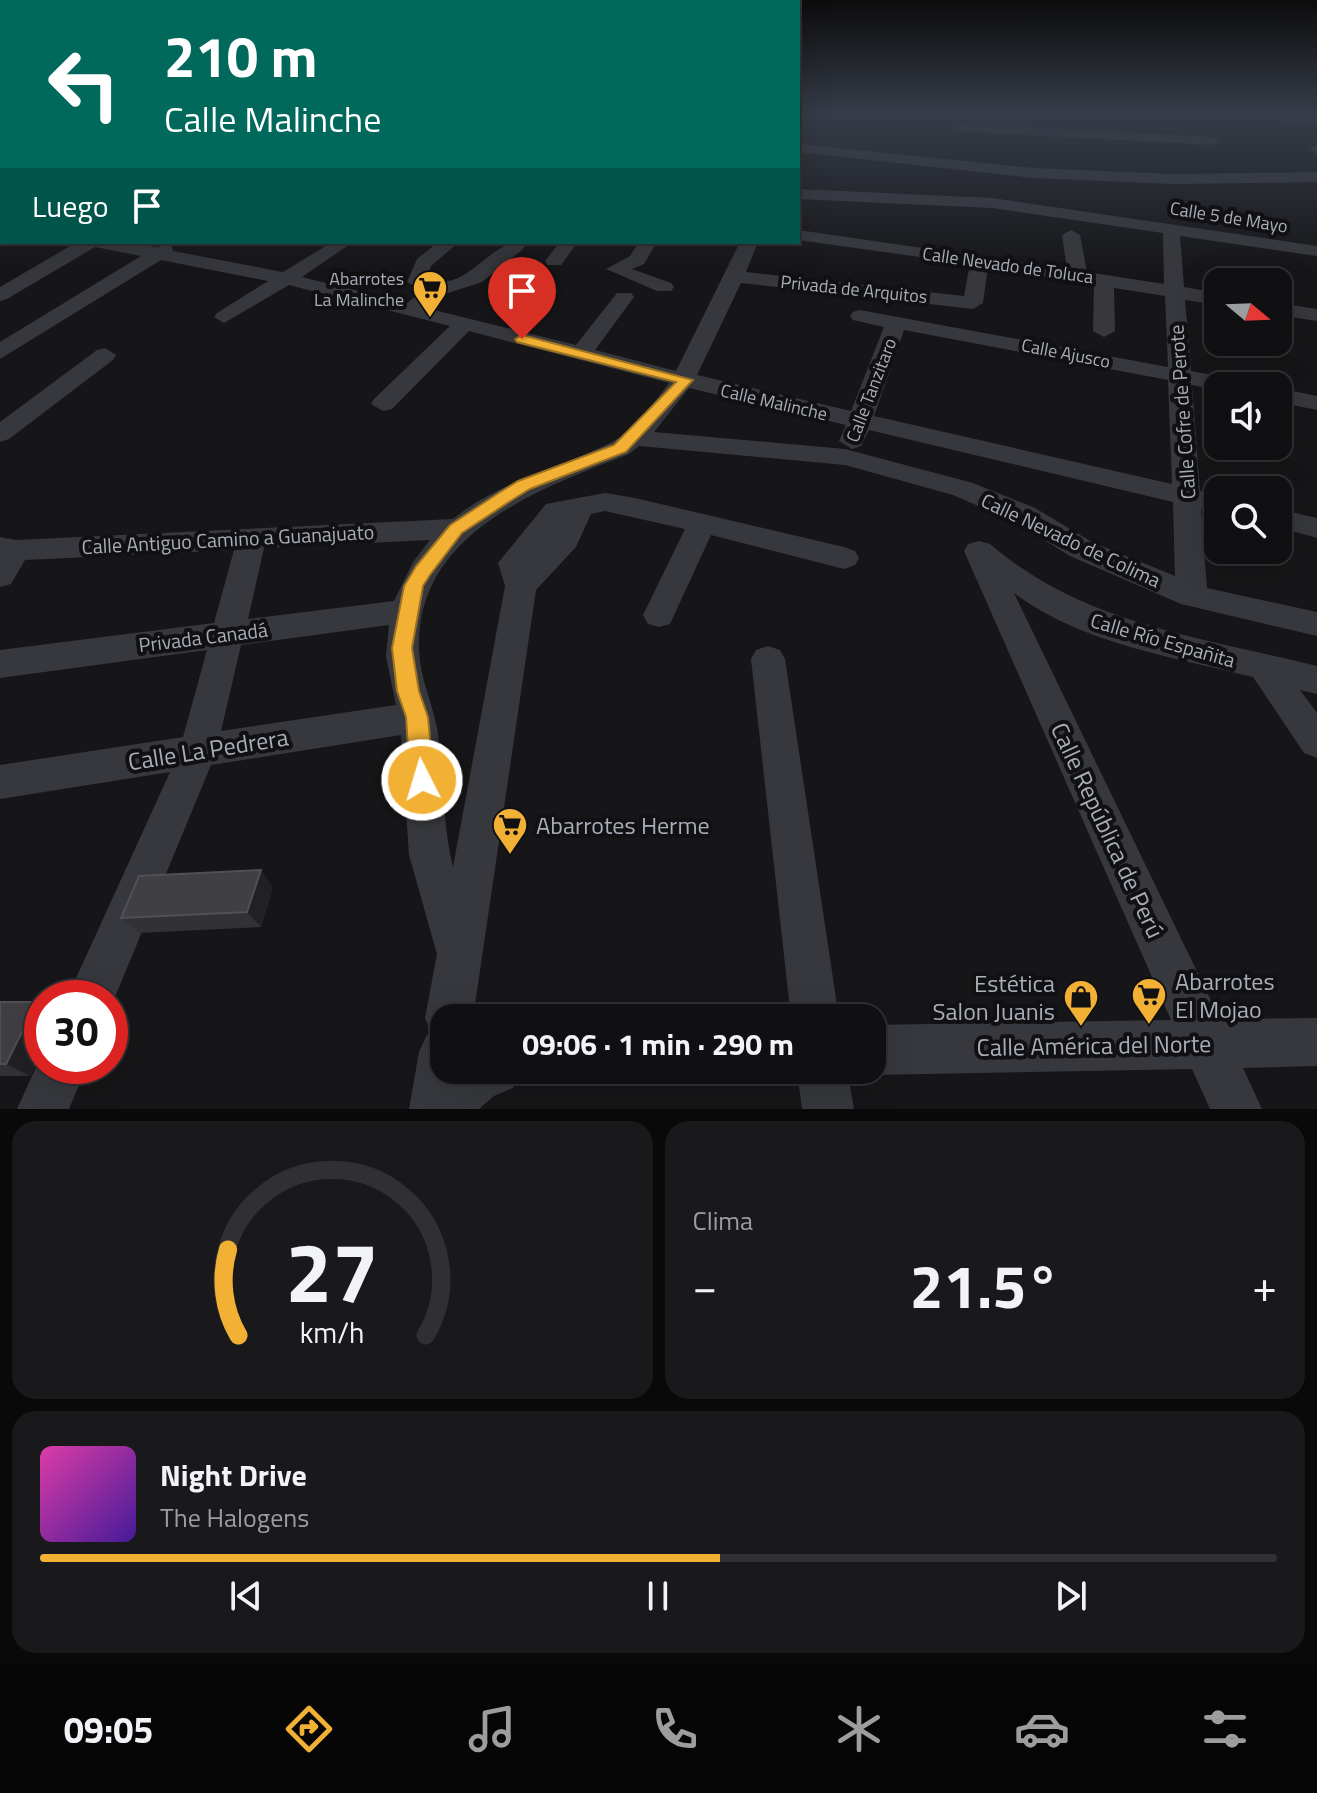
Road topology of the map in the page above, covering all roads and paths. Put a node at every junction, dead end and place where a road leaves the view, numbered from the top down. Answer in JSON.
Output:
{"nodes":[{"id":1,"x":982,"y":167,"type":"edge"},
{"id":2,"x":1031,"y":167,"type":"edge"},
{"id":3,"x":1276,"y":167,"type":"edge"},
{"id":4,"x":986,"y":170,"type":"junction"},
{"id":5,"x":1317,"y":177,"type":"edge"},
{"id":6,"x":800,"y":194,"type":"edge"},
{"id":7,"x":992,"y":203,"type":"junction"},
{"id":8,"x":1171,"y":228,"type":"junction"},
{"id":9,"x":800,"y":235,"type":"edge"},
{"id":10,"x":1071,"y":235,"type":"dead end"},
{"id":11,"x":87,"y":244,"type":"edge"},
{"id":12,"x":121,"y":244,"type":"edge"},
{"id":13,"x":341,"y":244,"type":"edge"},
{"id":14,"x":447,"y":244,"type":"edge"},
{"id":15,"x":567,"y":244,"type":"edge"},
{"id":16,"x":647,"y":244,"type":"edge"},
{"id":17,"x":748,"y":244,"type":"edge"},
{"id":18,"x":516,"y":246,"type":"dead end"},
{"id":19,"x":168,"y":248,"type":"edge"},
{"id":20,"x":1317,"y":251,"type":"edge"},
{"id":21,"x":980,"y":260,"type":"junction"},
{"id":22,"x":554,"y":261,"type":"dead end"},
{"id":23,"x":1078,"y":275,"type":"junction"},
{"id":24,"x":734,"y":276,"type":"junction"},
{"id":25,"x":284,"y":278,"type":"junction"},
{"id":26,"x":1104,"y":279,"type":"junction"},
{"id":27,"x":664,"y":287,"type":"dead end"},
{"id":28,"x":438,"y":290,"type":"junction"},
{"id":29,"x":1173,"y":291,"type":"junction"},
{"id":30,"x":0,"y":295,"type":"edge"},
{"id":31,"x":624,"y":297,"type":"dead end"},
{"id":32,"x":1204,"y":297,"type":"edge"},
{"id":33,"x":942,"y":299,"type":"junction"},
{"id":34,"x":409,"y":311,"type":"junction"},
{"id":35,"x":1292,"y":311,"type":"edge"},
{"id":36,"x":1317,"y":315,"type":"edge"},
{"id":37,"x":860,"y":316,"type":"dead end"},
{"id":38,"x":224,"y":317,"type":"dead end"},
{"id":39,"x":896,"y":322,"type":"junction"},
{"id":40,"x":463,"y":325,"type":"junction"},
{"id":41,"x":943,"y":330,"type":"junction"},
{"id":42,"x":1104,"y":331,"type":"dead end"},
{"id":43,"x":4,"y":350,"type":"edge"},
{"id":44,"x":581,"y":353,"type":"junction"},
{"id":45,"x":105,"y":355,"type":"dead end"},
{"id":46,"x":1177,"y":374,"type":"junction"},
{"id":47,"x":686,"y":380,"type":"junction"},
{"id":48,"x":1204,"y":380,"type":"edge"},
{"id":49,"x":1292,"y":398,"type":"edge"},
{"id":50,"x":1317,"y":403,"type":"edge"},
{"id":51,"x":383,"y":404,"type":"dead end"},
{"id":52,"x":861,"y":422,"type":"junction"},
{"id":53,"x":0,"y":434,"type":"edge"},
{"id":54,"x":634,"y":438,"type":"junction"},
{"id":55,"x":845,"y":457,"type":"junction"},
{"id":56,"x":1204,"y":501,"type":"edge"},
{"id":57,"x":1292,"y":522,"type":"edge"},
{"id":58,"x":702,"y":523,"type":"junction"},
{"id":59,"x":1317,"y":528,"type":"edge"},
{"id":60,"x":456,"y":529,"type":"junction"},
{"id":61,"x":252,"y":537,"type":"junction"},
{"id":62,"x":8,"y":549,"type":"edge"},
{"id":63,"x":979,"y":551,"type":"joint"},
{"id":64,"x":844,"y":558,"type":"dead end"},
{"id":65,"x":0,"y":576,"type":"edge"},
{"id":66,"x":1192,"y":596,"type":"junction"},
{"id":67,"x":407,"y":611,"type":"junction"},
{"id":68,"x":659,"y":615,"type":"dead end"},
{"id":69,"x":1317,"y":624,"type":"edge"},
{"id":70,"x":226,"y":633,"type":"junction"},
{"id":71,"x":768,"y":659,"type":"dead end"},
{"id":72,"x":0,"y":664,"type":"edge"},
{"id":73,"x":1265,"y":668,"type":"junction"},
{"id":74,"x":1317,"y":680,"type":"edge"},
{"id":75,"x":417,"y":717,"type":"junction"},
{"id":76,"x":1317,"y":742,"type":"edge"},
{"id":77,"x":198,"y":751,"type":"junction"},
{"id":78,"x":0,"y":782,"type":"edge"},
{"id":79,"x":459,"y":952,"type":"junction"},
{"id":80,"x":99,"y":980,"type":"edge"},
{"id":81,"x":451,"y":1004,"type":"edge"},
{"id":82,"x":813,"y":1004,"type":"edge"},
{"id":83,"x":1205,"y":1042,"type":"junction"},
{"id":84,"x":1317,"y":1042,"type":"edge"},
{"id":85,"x":886,"y":1050,"type":"edge"},
{"id":86,"x":54,"y":1084,"type":"edge"},
{"id":87,"x":441,"y":1084,"type":"edge"},
{"id":88,"x":469,"y":1084,"type":"edge"},
{"id":89,"x":824,"y":1084,"type":"edge"},
{"id":90,"x":43,"y":1109,"type":"edge"},
{"id":91,"x":438,"y":1109,"type":"edge"},
{"id":92,"x":828,"y":1109,"type":"edge"},
{"id":93,"x":1236,"y":1109,"type":"edge"}],
"edges":[{"from":1,"to":4,"type":"street"},
{"from":2,"to":4,"type":"street"},
{"from":3,"to":5,"type":"street"},
{"from":4,"to":7,"type":"street"},
{"from":6,"to":7,"type":"street","name":"Calle 5 de Mayo"},
{"from":7,"to":8,"type":"street","name":"Calle 5 de Mayo"},
{"from":8,"to":20,"type":"street","name":"Calle 5 de Mayo"},
{"from":8,"to":29,"type":"street","name":"Calle Cofre de Perote"},
{"from":9,"to":21,"type":"street","name":"Calle Nevado de Toluca"},
{"from":10,"to":23,"type":"street"},
{"from":11,"to":30,"type":"street"},
{"from":12,"to":19,"type":"street","name":"Calle Malinche"},
{"from":13,"to":25,"type":"street"},
{"from":14,"to":28,"type":"street"},
{"from":15,"to":22,"type":"street"},
{"from":16,"to":27,"type":"street"},
{"from":17,"to":24,"type":"street"},
{"from":18,"to":28,"type":"street"},
{"from":19,"to":25,"type":"street","name":"Calle Malinche"},
{"from":19,"to":43,"type":"street"},
{"from":21,"to":23,"type":"street","name":"Calle Nevado de Toluca"},
{"from":21,"to":33,"type":"street","name":"Privada de Arquitos"},
{"from":23,"to":26,"type":"street","name":"Calle Nevado de Toluca"},
{"from":24,"to":33,"type":"street","name":"Privada de Arquitos"},
{"from":24,"to":47,"type":"street"},
{"from":25,"to":34,"type":"street","name":"Calle Malinche"},
{"from":25,"to":38,"type":"street"},
{"from":26,"to":29,"type":"street","name":"Calle Nevado de Toluca"},
{"from":26,"to":42,"type":"street"},
{"from":28,"to":34,"type":"street"},
{"from":29,"to":32,"type":"street","name":"Calle Nevado de Toluca"},
{"from":29,"to":46,"type":"street","name":"Calle Cofre de Perote"},
{"from":31,"to":44,"type":"street"},
{"from":33,"to":41,"type":"street"},
{"from":34,"to":40,"type":"street","name":"Calle Malinche"},
{"from":35,"to":36,"type":"street"},
{"from":37,"to":39,"type":"street","name":"Calle Ajusco"},
{"from":39,"to":41,"type":"street","name":"Calle Ajusco"},
{"from":39,"to":52,"type":"street","name":"Calle Tanzitaro"},
{"from":40,"to":44,"type":"street","name":"Calle Malinche"},
{"from":40,"to":51,"type":"street"},
{"from":41,"to":46,"type":"street","name":"Calle Ajusco"},
{"from":44,"to":47,"type":"street","name":"Calle Malinche"},
{"from":45,"to":53,"type":"street"},
{"from":46,"to":48,"type":"street","name":"Calle Ajusco"},
{"from":46,"to":56,"type":"street","name":"Calle Cofre de Perote"},
{"from":47,"to":52,"type":"street","name":"Calle Malinche"},
{"from":47,"to":54,"type":"street"},
{"from":49,"to":50,"type":"street"},
{"from":52,"to":55,"type":"street","name":"Calle Tanzitaro"},
{"from":52,"to":56,"type":"street","name":"Calle Malinche"},
{"from":54,"to":55,"type":"street","name":"Calle Nevado de Colima"},
{"from":54,"to":60,"type":"street"},
{"from":55,"to":66,"type":"street","name":"Calle Nevado de Colima"},
{"from":56,"to":66,"type":"street","name":"Calle Cofre de Perote"},
{"from":57,"to":59,"type":"street"},
{"from":58,"to":64,"type":"street"},
{"from":58,"to":68,"type":"street"},
{"from":58,"to":79,"type":"street"},
{"from":60,"to":61,"type":"street","name":"Calle Antiguo Camino a Guanajuato"},
{"from":60,"to":67,"type":"street"},
{"from":61,"to":62,"type":"street","name":"Calle Antiguo Camino a Guanajuato"},
{"from":61,"to":70,"type":"street"},
{"from":62,"to":65,"type":"street"},
{"from":63,"to":73,"type":"street","name":"Calle Río Españita"},
{"from":63,"to":83,"type":"street","name":"Calle República de Perú"},
{"from":66,"to":69,"type":"street","name":"Calle Nevado de Colima"},
{"from":67,"to":70,"type":"street","name":"Privada Canadá"},
{"from":67,"to":75,"type":"street"},
{"from":70,"to":72,"type":"street","name":"Privada Canadá"},
{"from":70,"to":77,"type":"street"},
{"from":71,"to":82,"type":"street"},
{"from":73,"to":74,"type":"street","name":"Calle Río Españita"},
{"from":73,"to":76,"type":"street"},
{"from":75,"to":77,"type":"street","name":"Calle La Pedrera"},
{"from":75,"to":79,"type":"street"},
{"from":77,"to":78,"type":"street","name":"Calle La Pedrera"},
{"from":77,"to":80,"type":"street"},
{"from":79,"to":81,"type":"street"},
{"from":83,"to":84,"type":"street","name":"Calle América del Norte"},
{"from":83,"to":85,"type":"street","name":"Calle América del Norte"},
{"from":83,"to":93,"type":"street","name":"Calle República de Perú"},
{"from":86,"to":90,"type":"street"},
{"from":87,"to":91,"type":"street"},
{"from":88,"to":91,"type":"street"},
{"from":89,"to":92,"type":"street"}]}
